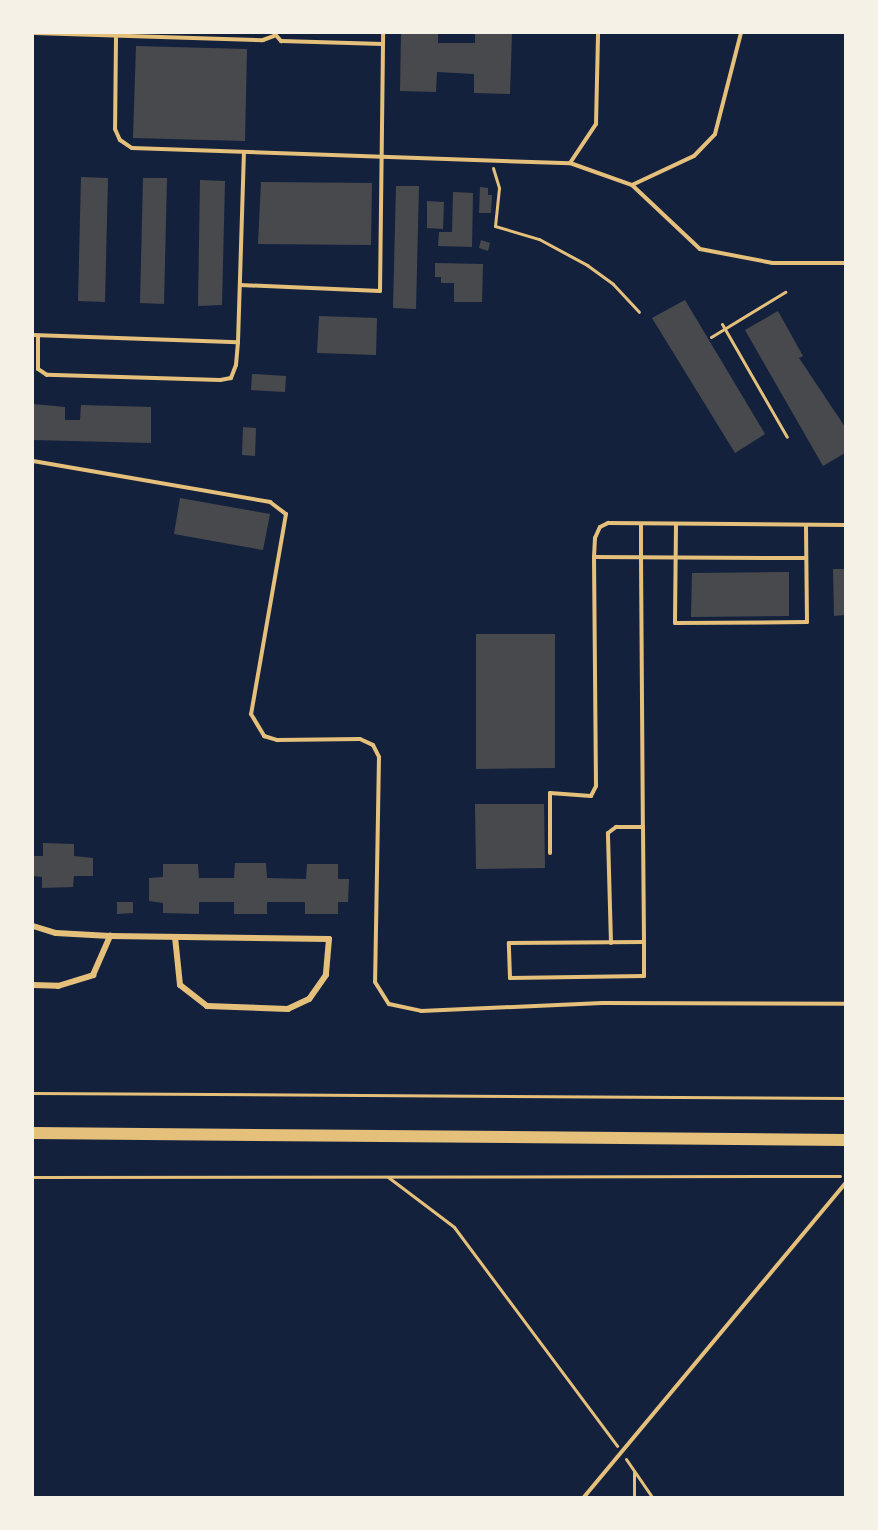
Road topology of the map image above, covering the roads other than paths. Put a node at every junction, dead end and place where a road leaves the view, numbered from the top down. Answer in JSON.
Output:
{"nodes":[{"id":1,"x":34,"y":33,"type":"edge"},
{"id":2,"x":383,"y":33,"type":"edge"},
{"id":3,"x":598,"y":33,"type":"edge"},
{"id":4,"x":741,"y":33,"type":"edge"},
{"id":5,"x":274,"y":34,"type":"edge"},
{"id":6,"x":116,"y":38,"type":"junction"},
{"id":7,"x":383,"y":44,"type":"junction"},
{"id":8,"x":244,"y":152,"type":"junction"},
{"id":9,"x":381,"y":155,"type":"junction"},
{"id":10,"x":570,"y":163,"type":"junction"},
{"id":11,"x":632,"y":185,"type":"junction"},
{"id":12,"x":845,"y":263,"type":"edge"},
{"id":13,"x":240,"y":285,"type":"junction"},
{"id":14,"x":36,"y":335,"type":"edge"},
{"id":15,"x":238,"y":342,"type":"junction"},
{"id":16,"x":33,"y":461,"type":"edge"},
{"id":17,"x":641,"y":524,"type":"junction"},
{"id":18,"x":676,"y":525,"type":"junction"},
{"id":19,"x":806,"y":525,"type":"junction"},
{"id":20,"x":845,"y":525,"type":"edge"},
{"id":21,"x":594,"y":557,"type":"junction"},
{"id":22,"x":641,"y":557,"type":"junction"},
{"id":23,"x":676,"y":558,"type":"junction"},
{"id":24,"x":806,"y":558,"type":"junction"},
{"id":25,"x":643,"y":828,"type":"junction"},
{"id":26,"x":550,"y":854,"type":"dead end"},
{"id":27,"x":33,"y":926,"type":"edge"},
{"id":28,"x":110,"y":936,"type":"junction"},
{"id":29,"x":175,"y":937,"type":"junction"},
{"id":30,"x":644,"y":942,"type":"junction"},
{"id":31,"x":611,"y":943,"type":"junction"},
{"id":32,"x":33,"y":985,"type":"edge"},
{"id":33,"x":845,"y":1004,"type":"edge"},
{"id":34,"x":33,"y":1135,"type":"edge"},
{"id":35,"x":845,"y":1140,"type":"edge"},
{"id":36,"x":845,"y":1184,"type":"edge"},
{"id":37,"x":584,"y":1497,"type":"edge"}],
"edges":[{"from":1,"to":6,"type":"lane"},
{"from":2,"to":7,"type":"lane"},
{"from":3,"to":10,"type":"lane"},
{"from":4,"to":11,"type":"lane"},
{"from":5,"to":6,"type":"lane"},
{"from":5,"to":7,"type":"lane"},
{"from":6,"to":8,"type":"lane"},
{"from":7,"to":9,"type":"lane"},
{"from":8,"to":9,"type":"lane"},
{"from":8,"to":13,"type":"lane"},
{"from":9,"to":10,"type":"lane"},
{"from":9,"to":13,"type":"lane"},
{"from":10,"to":11,"type":"lane"},
{"from":11,"to":12,"type":"lane"},
{"from":13,"to":15,"type":"lane"},
{"from":14,"to":15,"type":"lane"},
{"from":14,"to":15,"type":"lane"},
{"from":16,"to":33,"type":"lane"},
{"from":17,"to":18,"type":"lane"},
{"from":17,"to":21,"type":"lane"},
{"from":17,"to":22,"type":"lane"},
{"from":18,"to":19,"type":"lane"},
{"from":18,"to":23,"type":"lane"},
{"from":19,"to":20,"type":"lane"},
{"from":19,"to":24,"type":"lane"},
{"from":21,"to":22,"type":"lane"},
{"from":21,"to":26,"type":"lane"},
{"from":22,"to":23,"type":"lane"},
{"from":22,"to":25,"type":"lane"},
{"from":23,"to":24,"type":"lane"},
{"from":23,"to":24,"type":"lane"},
{"from":25,"to":30,"type":"lane"},
{"from":25,"to":31,"type":"lane"},
{"from":27,"to":28,"type":"street"},
{"from":28,"to":29,"type":"street"},
{"from":28,"to":32,"type":"street"},
{"from":29,"to":29,"type":"street"},
{"from":30,"to":31,"type":"lane"},
{"from":30,"to":31,"type":"lane"},
{"from":34,"to":35,"type":"main road"},
{"from":36,"to":37,"type":"lane"}]}
